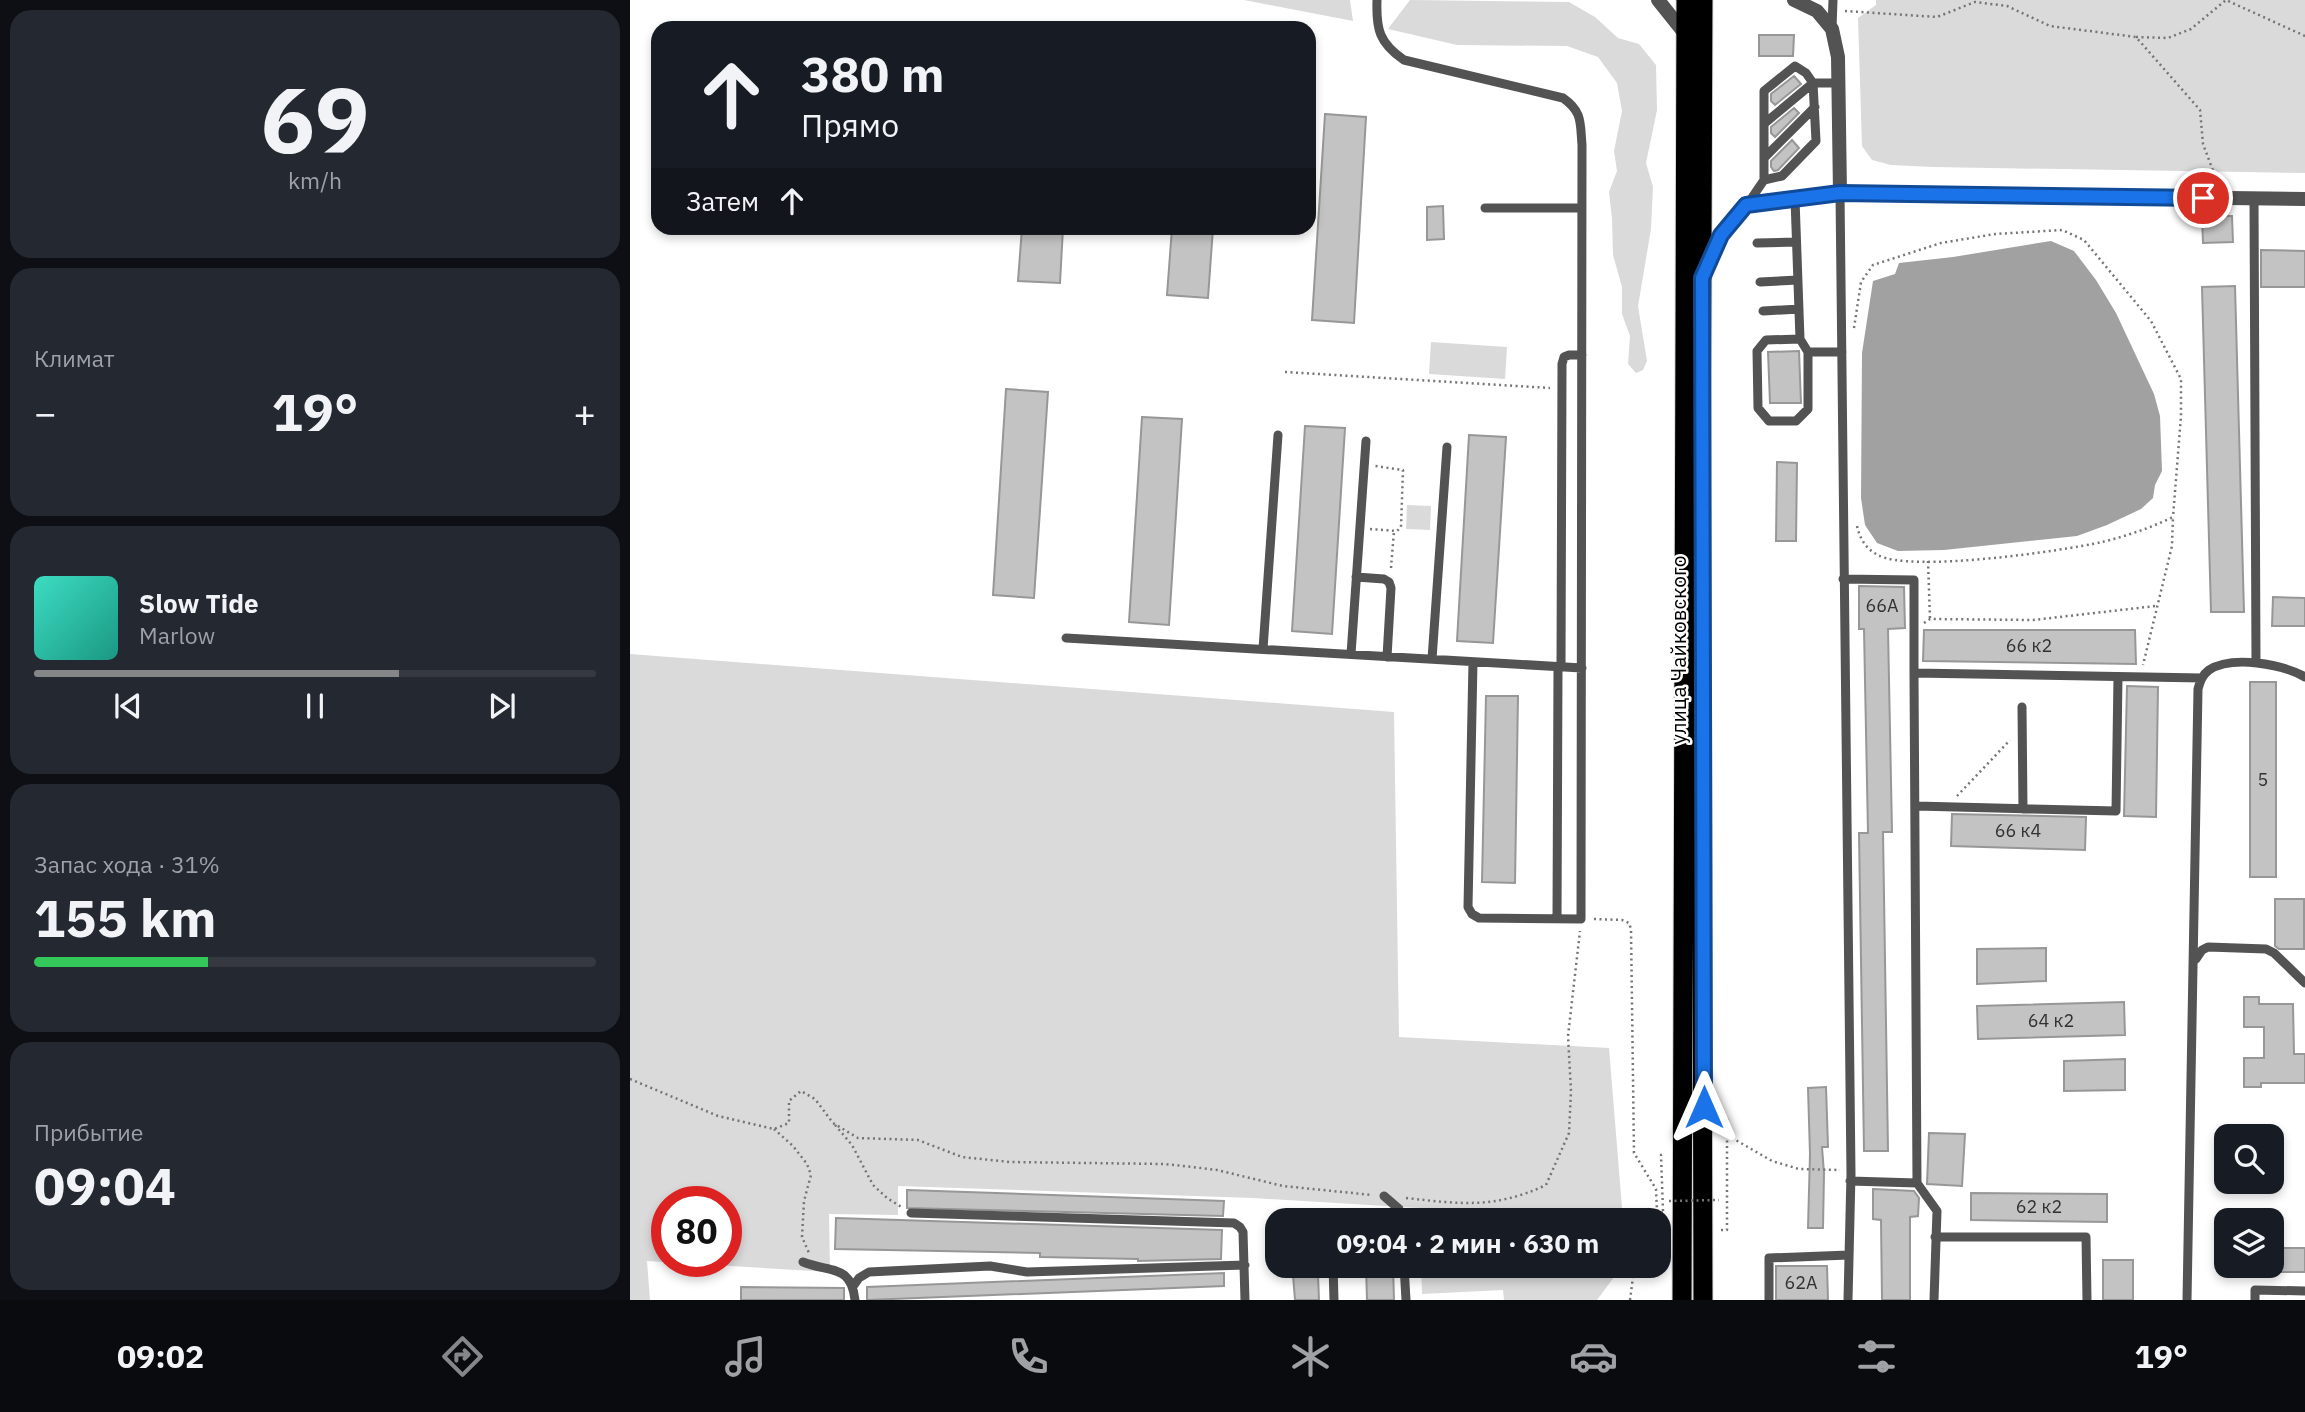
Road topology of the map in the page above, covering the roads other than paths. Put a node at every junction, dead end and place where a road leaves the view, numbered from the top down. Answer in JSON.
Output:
{"nodes":[{"id":1,"x":1377,"y":0,"type":"edge"},
{"id":2,"x":1658,"y":0,"type":"edge"},
{"id":3,"x":1686,"y":0,"type":"edge"},
{"id":4,"x":1703,"y":0,"type":"edge"},
{"id":5,"x":1794,"y":0,"type":"edge"},
{"id":6,"x":1832,"y":5,"type":"edge"},
{"id":7,"x":1832,"y":29,"type":"junction"},
{"id":8,"x":1686,"y":35,"type":"junction"},
{"id":9,"x":1813,"y":83,"type":"junction"},
{"id":10,"x":1839,"y":83,"type":"junction"},
{"id":11,"x":1815,"y":107,"type":"junction"},
{"id":12,"x":1765,"y":122,"type":"junction"},
{"id":13,"x":1764,"y":158,"type":"junction"},
{"id":14,"x":1764,"y":180,"type":"junction"},
{"id":15,"x":1840,"y":193,"type":"junction"},
{"id":16,"x":2254,"y":198,"type":"junction"},
{"id":17,"x":1795,"y":199,"type":"junction"},
{"id":18,"x":2305,"y":199,"type":"edge"},
{"id":19,"x":1746,"y":205,"type":"junction"},
{"id":20,"x":1485,"y":208,"type":"dead end"},
{"id":21,"x":1582,"y":208,"type":"junction"},
{"id":22,"x":1796,"y":242,"type":"junction"},
{"id":23,"x":1757,"y":243,"type":"dead end"},
{"id":24,"x":1702,"y":278,"type":"junction"},
{"id":25,"x":1798,"y":280,"type":"junction"},
{"id":26,"x":1760,"y":282,"type":"dead end"},
{"id":27,"x":1799,"y":309,"type":"junction"},
{"id":28,"x":1763,"y":311,"type":"dead end"},
{"id":29,"x":1800,"y":339,"type":"junction"},
{"id":30,"x":1808,"y":352,"type":"junction"},
{"id":31,"x":1842,"y":352,"type":"junction"},
{"id":32,"x":1582,"y":355,"type":"junction"},
{"id":33,"x":1278,"y":435,"type":"dead end"},
{"id":34,"x":1366,"y":441,"type":"dead end"},
{"id":35,"x":1447,"y":447,"type":"dead end"},
{"id":36,"x":1356,"y":577,"type":"junction"},
{"id":37,"x":1843,"y":579,"type":"junction"},
{"id":38,"x":1066,"y":638,"type":"dead end"},
{"id":39,"x":1263,"y":649,"type":"junction"},
{"id":40,"x":1351,"y":654,"type":"junction"},
{"id":41,"x":1387,"y":657,"type":"junction"},
{"id":42,"x":1432,"y":659,"type":"junction"},
{"id":43,"x":1473,"y":662,"type":"junction"},
{"id":44,"x":2256,"y":662,"type":"junction"},
{"id":45,"x":1560,"y":667,"type":"junction"},
{"id":46,"x":1582,"y":668,"type":"junction"},
{"id":47,"x":1914,"y":673,"type":"junction"},
{"id":48,"x":2118,"y":677,"type":"junction"},
{"id":49,"x":2305,"y":677,"type":"edge"},
{"id":50,"x":2202,"y":678,"type":"junction"},
{"id":51,"x":2022,"y":707,"type":"dead end"},
{"id":52,"x":1916,"y":806,"type":"junction"},
{"id":53,"x":2023,"y":809,"type":"junction"},
{"id":54,"x":1557,"y":919,"type":"junction"},
{"id":55,"x":2194,"y":963,"type":"junction"},
{"id":56,"x":2305,"y":983,"type":"edge"},
{"id":57,"x":1850,"y":1176,"type":"junction"},
{"id":58,"x":1917,"y":1183,"type":"junction"},
{"id":59,"x":1384,"y":1196,"type":"road end"},
{"id":60,"x":1398,"y":1208,"type":"edge"},
{"id":61,"x":911,"y":1213,"type":"road end"},
{"id":62,"x":1935,"y":1237,"type":"junction"},
{"id":63,"x":1849,"y":1255,"type":"junction"},
{"id":64,"x":803,"y":1262,"type":"dead end"},
{"id":65,"x":1245,"y":1265,"type":"junction"},
{"id":66,"x":1333,"y":1278,"type":"edge"},
{"id":67,"x":1405,"y":1278,"type":"edge"},
{"id":68,"x":854,"y":1286,"type":"junction"},
{"id":69,"x":2305,"y":1291,"type":"edge"},
{"id":70,"x":855,"y":1300,"type":"edge"},
{"id":71,"x":1245,"y":1300,"type":"edge"},
{"id":72,"x":1334,"y":1300,"type":"edge"},
{"id":73,"x":1406,"y":1300,"type":"edge"},
{"id":74,"x":1682,"y":1300,"type":"edge"},
{"id":75,"x":1703,"y":1300,"type":"edge"},
{"id":76,"x":1769,"y":1300,"type":"edge"},
{"id":77,"x":1848,"y":1300,"type":"edge"},
{"id":78,"x":1934,"y":1300,"type":"edge"},
{"id":79,"x":2087,"y":1300,"type":"edge"},
{"id":80,"x":2187,"y":1300,"type":"edge"},
{"id":81,"x":2255,"y":1300,"type":"edge"}],
"edges":[{"from":1,"to":21,"type":"lane"},
{"from":2,"to":8,"type":"street"},
{"from":3,"to":8,"type":"highway","name":"улица Чайковского"},
{"from":4,"to":24,"type":"highway","name":"улица Чайковского"},
{"from":5,"to":7,"type":"street"},
{"from":6,"to":7,"type":"lane"},
{"from":7,"to":10,"type":"street"},
{"from":8,"to":74,"type":"highway","name":"улица Чайковского"},
{"from":9,"to":10,"type":"lane"},
{"from":9,"to":11,"type":"lane"},
{"from":9,"to":12,"type":"lane"},
{"from":9,"to":12,"type":"lane"},
{"from":10,"to":15,"type":"street"},
{"from":11,"to":13,"type":"lane"},
{"from":11,"to":14,"type":"lane"},
{"from":12,"to":13,"type":"lane"},
{"from":13,"to":14,"type":"lane"},
{"from":14,"to":19,"type":"lane"},
{"from":15,"to":16,"type":"street"},
{"from":15,"to":17,"type":"street"},
{"from":15,"to":31,"type":"lane"},
{"from":16,"to":18,"type":"street"},
{"from":16,"to":44,"type":"lane"},
{"from":17,"to":19,"type":"street"},
{"from":17,"to":22,"type":"lane"},
{"from":19,"to":24,"type":"street"},
{"from":20,"to":21,"type":"lane"},
{"from":21,"to":32,"type":"lane"},
{"from":22,"to":23,"type":"lane"},
{"from":22,"to":25,"type":"lane"},
{"from":24,"to":75,"type":"highway","name":"улица Чайковского"},
{"from":25,"to":26,"type":"lane"},
{"from":25,"to":27,"type":"lane"},
{"from":27,"to":28,"type":"lane"},
{"from":27,"to":29,"type":"lane"},
{"from":29,"to":30,"type":"lane"},
{"from":29,"to":30,"type":"lane"},
{"from":30,"to":31,"type":"lane"},
{"from":31,"to":37,"type":"lane"},
{"from":32,"to":45,"type":"lane"},
{"from":32,"to":46,"type":"lane"},
{"from":33,"to":39,"type":"lane"},
{"from":34,"to":36,"type":"lane"},
{"from":35,"to":42,"type":"lane"},
{"from":36,"to":40,"type":"lane"},
{"from":36,"to":41,"type":"lane"},
{"from":37,"to":47,"type":"lane"},
{"from":37,"to":57,"type":"lane"},
{"from":38,"to":39,"type":"lane"},
{"from":39,"to":40,"type":"lane"},
{"from":40,"to":41,"type":"lane"},
{"from":41,"to":42,"type":"lane"},
{"from":42,"to":43,"type":"lane"},
{"from":43,"to":45,"type":"lane"},
{"from":43,"to":54,"type":"lane"},
{"from":44,"to":49,"type":"lane"},
{"from":44,"to":50,"type":"lane"},
{"from":45,"to":46,"type":"lane"},
{"from":45,"to":54,"type":"lane"},
{"from":46,"to":54,"type":"lane"},
{"from":47,"to":48,"type":"lane"},
{"from":47,"to":52,"type":"lane"},
{"from":48,"to":50,"type":"lane"},
{"from":48,"to":53,"type":"lane"},
{"from":50,"to":55,"type":"lane"},
{"from":51,"to":53,"type":"lane"},
{"from":52,"to":53,"type":"lane"},
{"from":52,"to":58,"type":"lane"},
{"from":55,"to":56,"type":"lane"},
{"from":55,"to":80,"type":"lane"},
{"from":57,"to":58,"type":"lane"},
{"from":57,"to":63,"type":"lane"},
{"from":58,"to":62,"type":"lane"},
{"from":59,"to":60,"type":"lane"},
{"from":61,"to":65,"type":"lane"},
{"from":62,"to":78,"type":"lane"},
{"from":62,"to":79,"type":"lane"},
{"from":63,"to":76,"type":"lane"},
{"from":63,"to":77,"type":"lane"},
{"from":64,"to":68,"type":"lane"},
{"from":65,"to":68,"type":"lane"},
{"from":65,"to":71,"type":"lane"},
{"from":66,"to":72,"type":"lane"},
{"from":67,"to":73,"type":"lane"},
{"from":68,"to":70,"type":"lane"},
{"from":69,"to":81,"type":"lane"}]}
